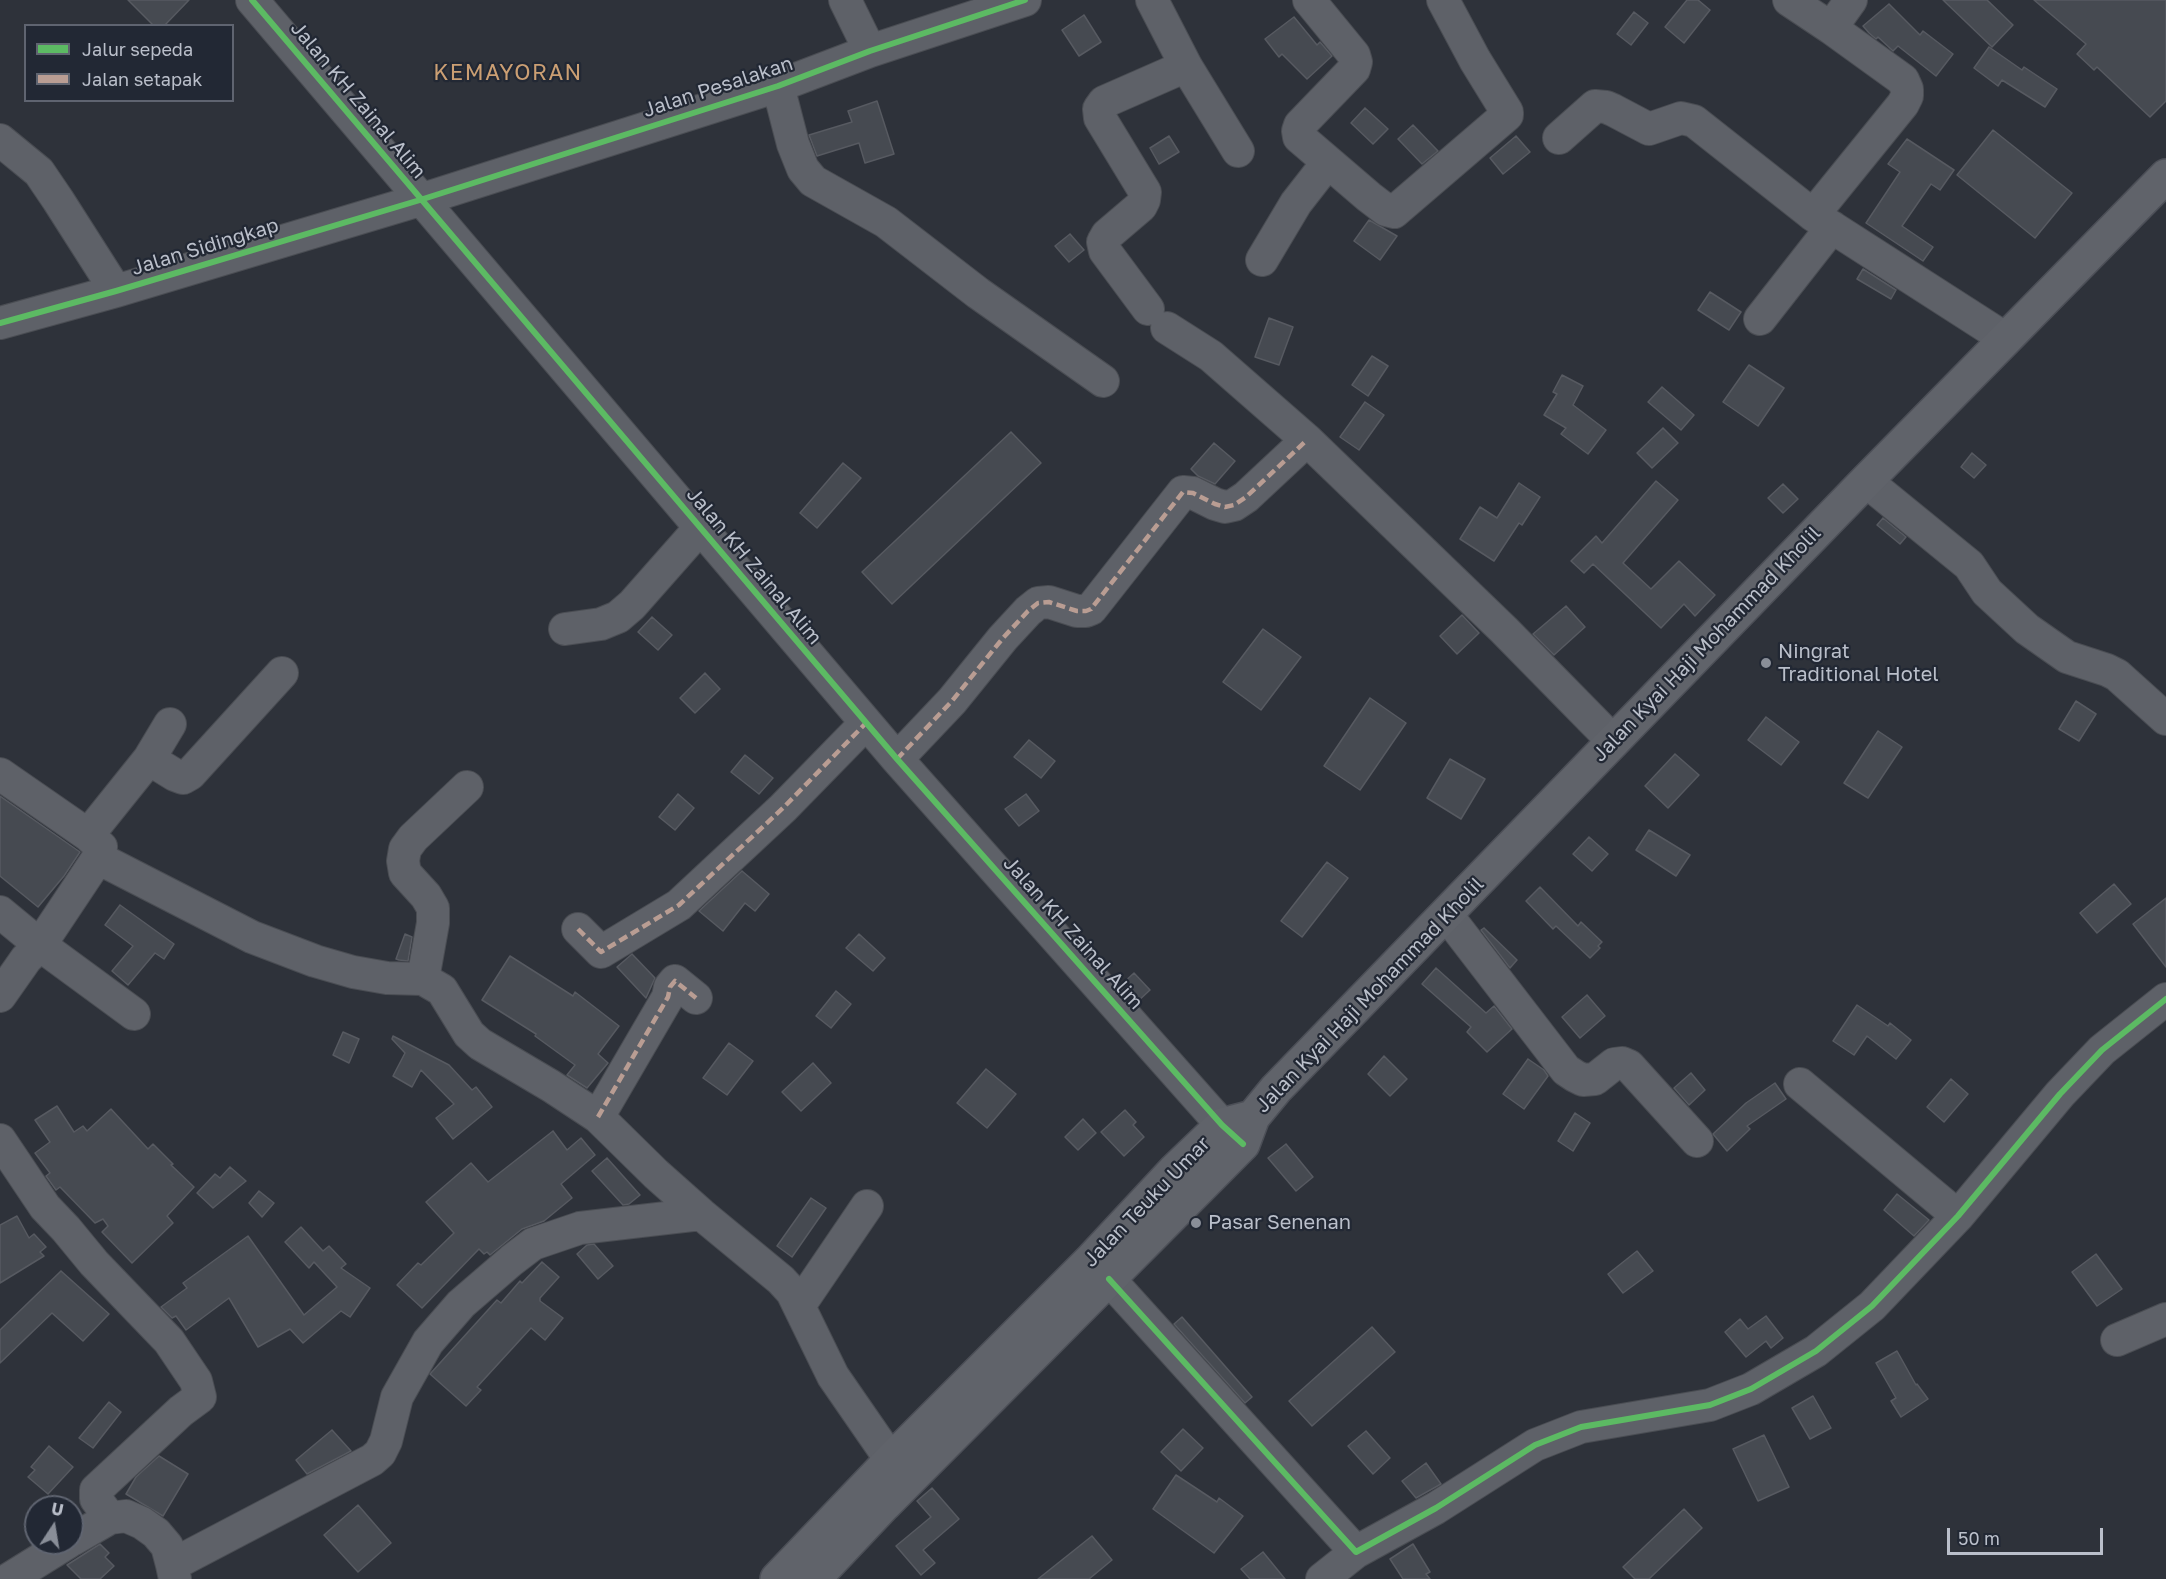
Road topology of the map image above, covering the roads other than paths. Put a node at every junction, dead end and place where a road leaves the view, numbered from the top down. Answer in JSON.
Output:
{"nodes":[{"id":1,"x":252,"y":0,"type":"edge"},
{"id":2,"x":845,"y":0,"type":"edge"},
{"id":3,"x":1152,"y":0,"type":"edge"},
{"id":4,"x":1309,"y":0,"type":"edge"},
{"id":5,"x":1443,"y":0,"type":"edge"},
{"id":6,"x":1789,"y":0,"type":"edge"},
{"id":7,"x":1851,"y":0,"type":"edge"},
{"id":8,"x":1008,"y":2,"type":"edge"},
{"id":9,"x":1831,"y":28,"type":"junction"},
{"id":10,"x":870,"y":51,"type":"junction"},
{"id":11,"x":1186,"y":66,"type":"junction"},
{"id":12,"x":778,"y":86,"type":"junction"},
{"id":13,"x":1559,"y":138,"type":"dead end"},
{"id":14,"x":0,"y":140,"type":"edge"},
{"id":15,"x":1238,"y":151,"type":"dead end"},
{"id":16,"x":1328,"y":162,"type":"junction"},
{"id":17,"x":2166,"y":176,"type":"edge"},
{"id":18,"x":420,"y":200,"type":"junction"},
{"id":19,"x":1822,"y":221,"type":"junction"},
{"id":20,"x":1262,"y":260,"type":"dead end"},
{"id":21,"x":116,"y":291,"type":"junction"},
{"id":22,"x":1760,"y":319,"type":"dead end"},
{"id":23,"x":0,"y":323,"type":"edge"},
{"id":24,"x":2006,"y":339,"type":"junction"},
{"id":25,"x":1103,"y":381,"type":"dead end"},
{"id":26,"x":1307,"y":440,"type":"junction"},
{"id":27,"x":1866,"y":481,"type":"junction"},
{"id":28,"x":700,"y":528,"type":"junction"},
{"id":29,"x":566,"y":629,"type":"dead end"},
{"id":30,"x":282,"y":672,"type":"dead end"},
{"id":31,"x":2166,"y":719,"type":"edge"},
{"id":32,"x":866,"y":723,"type":"junction"},
{"id":33,"x":170,"y":724,"type":"dead end"},
{"id":34,"x":1612,"y":741,"type":"junction"},
{"id":35,"x":149,"y":759,"type":"junction"},
{"id":36,"x":897,"y":759,"type":"junction"},
{"id":37,"x":0,"y":774,"type":"edge"},
{"id":38,"x":467,"y":788,"type":"dead end"},
{"id":39,"x":93,"y":847,"type":"junction"},
{"id":40,"x":0,"y":912,"type":"edge"},
{"id":41,"x":1446,"y":914,"type":"junction"},
{"id":42,"x":578,"y":929,"type":"dead end"},
{"id":43,"x":40,"y":945,"type":"junction"},
{"id":44,"x":423,"y":979,"type":"junction"},
{"id":45,"x":0,"y":996,"type":"edge"},
{"id":46,"x":696,"y":998,"type":"dead end"},
{"id":47,"x":2164,"y":1006,"type":"edge"},
{"id":48,"x":134,"y":1014,"type":"dead end"},
{"id":49,"x":1800,"y":1084,"type":"dead end"},
{"id":50,"x":598,"y":1117,"type":"junction"},
{"id":51,"x":1239,"y":1129,"type":"junction"},
{"id":52,"x":0,"y":1140,"type":"edge"},
{"id":53,"x":1697,"y":1141,"type":"dead end"},
{"id":54,"x":867,"y":1206,"type":"dead end"},
{"id":55,"x":701,"y":1214,"type":"junction"},
{"id":56,"x":1958,"y":1216,"type":"junction"},
{"id":57,"x":1108,"y":1279,"type":"junction"},
{"id":58,"x":799,"y":1306,"type":"junction"},
{"id":59,"x":2166,"y":1319,"type":"edge"},
{"id":60,"x":2117,"y":1340,"type":"dead end"},
{"id":61,"x":891,"y":1460,"type":"junction"},
{"id":62,"x":111,"y":1518,"type":"junction"},
{"id":63,"x":84,"y":1533,"type":"edge"},
{"id":64,"x":825,"y":1548,"type":"junction"},
{"id":65,"x":1356,"y":1552,"type":"junction"},
{"id":66,"x":48,"y":1555,"type":"edge"},
{"id":67,"x":174,"y":1572,"type":"edge"},
{"id":68,"x":9,"y":1579,"type":"edge"},
{"id":69,"x":777,"y":1579,"type":"edge"},
{"id":70,"x":814,"y":1579,"type":"edge"},
{"id":71,"x":1322,"y":1579,"type":"edge"}],
"edges":[{"from":1,"to":18,"type":"street","name":"Jalan KH Zainal Alim"},
{"from":2,"to":10,"type":"street"},
{"from":3,"to":11,"type":"street"},
{"from":4,"to":16,"type":"street"},
{"from":5,"to":16,"type":"street"},
{"from":6,"to":9,"type":"street"},
{"from":7,"to":9,"type":"street"},
{"from":8,"to":10,"type":"street","name":"Jalan Pesalakan"},
{"from":9,"to":19,"type":"street"},
{"from":10,"to":12,"type":"street","name":"Jalan Pesalakan"},
{"from":11,"to":15,"type":"street"},
{"from":11,"to":26,"type":"street"},
{"from":12,"to":18,"type":"street","name":"Jalan Pesalakan"},
{"from":12,"to":25,"type":"street"},
{"from":13,"to":19,"type":"street"},
{"from":14,"to":21,"type":"street"},
{"from":16,"to":20,"type":"street"},
{"from":17,"to":24,"type":"main road","name":"Jalan Kyai Haji Mohammad Kholil"},
{"from":18,"to":21,"type":"street","name":"Jalan Sidingkap"},
{"from":18,"to":28,"type":"street","name":"Jalan KH Zainal Alim"},
{"from":19,"to":22,"type":"street"},
{"from":19,"to":24,"type":"street"},
{"from":21,"to":23,"type":"street","name":"Jalan Sidingkap"},
{"from":24,"to":27,"type":"main road","name":"Jalan Kyai Haji Mohammad Kholil"},
{"from":26,"to":34,"type":"street"},
{"from":26,"to":36,"type":"street"},
{"from":27,"to":31,"type":"street"},
{"from":27,"to":34,"type":"main road","name":"Jalan Kyai Haji Mohammad Kholil"},
{"from":28,"to":29,"type":"street"},
{"from":28,"to":32,"type":"street","name":"Jalan KH Zainal Alim"},
{"from":30,"to":35,"type":"street"},
{"from":32,"to":36,"type":"street","name":"Jalan KH Zainal Alim"},
{"from":32,"to":42,"type":"street"},
{"from":33,"to":35,"type":"street"},
{"from":34,"to":41,"type":"main road","name":"Jalan Kyai Haji Mohammad Kholil"},
{"from":35,"to":39,"type":"street"},
{"from":36,"to":51,"type":"street","name":"Jalan KH Zainal Alim"},
{"from":37,"to":39,"type":"street"},
{"from":38,"to":44,"type":"street"},
{"from":39,"to":43,"type":"street"},
{"from":39,"to":44,"type":"street"},
{"from":40,"to":43,"type":"street"},
{"from":41,"to":51,"type":"main road","name":"Jalan Kyai Haji Mohammad Kholil"},
{"from":41,"to":53,"type":"street"},
{"from":43,"to":45,"type":"street"},
{"from":43,"to":48,"type":"street"},
{"from":44,"to":50,"type":"street"},
{"from":46,"to":50,"type":"street"},
{"from":47,"to":56,"type":"street"},
{"from":49,"to":56,"type":"street"},
{"from":50,"to":55,"type":"street"},
{"from":51,"to":57,"type":"main road","name":"Jalan Teuku Umar"},
{"from":51,"to":61,"type":"main road","name":"Jalan Teuku Umar"},
{"from":52,"to":62,"type":"street"},
{"from":54,"to":58,"type":"street"},
{"from":55,"to":58,"type":"street"},
{"from":55,"to":67,"type":"street"},
{"from":56,"to":65,"type":"street"},
{"from":57,"to":64,"type":"main road","name":"Jalan Teuku Umar"},
{"from":57,"to":65,"type":"street"},
{"from":58,"to":61,"type":"street"},
{"from":59,"to":60,"type":"street"},
{"from":61,"to":64,"type":"main road","name":"Jalan Teuku Umar"},
{"from":62,"to":63,"type":"street"},
{"from":62,"to":67,"type":"street"},
{"from":64,"to":69,"type":"main road","name":"Jalan Teuku Umar"},
{"from":64,"to":70,"type":"main road","name":"Jalan Teuku Umar"},
{"from":65,"to":71,"type":"street"},
{"from":66,"to":68,"type":"street"}]}
